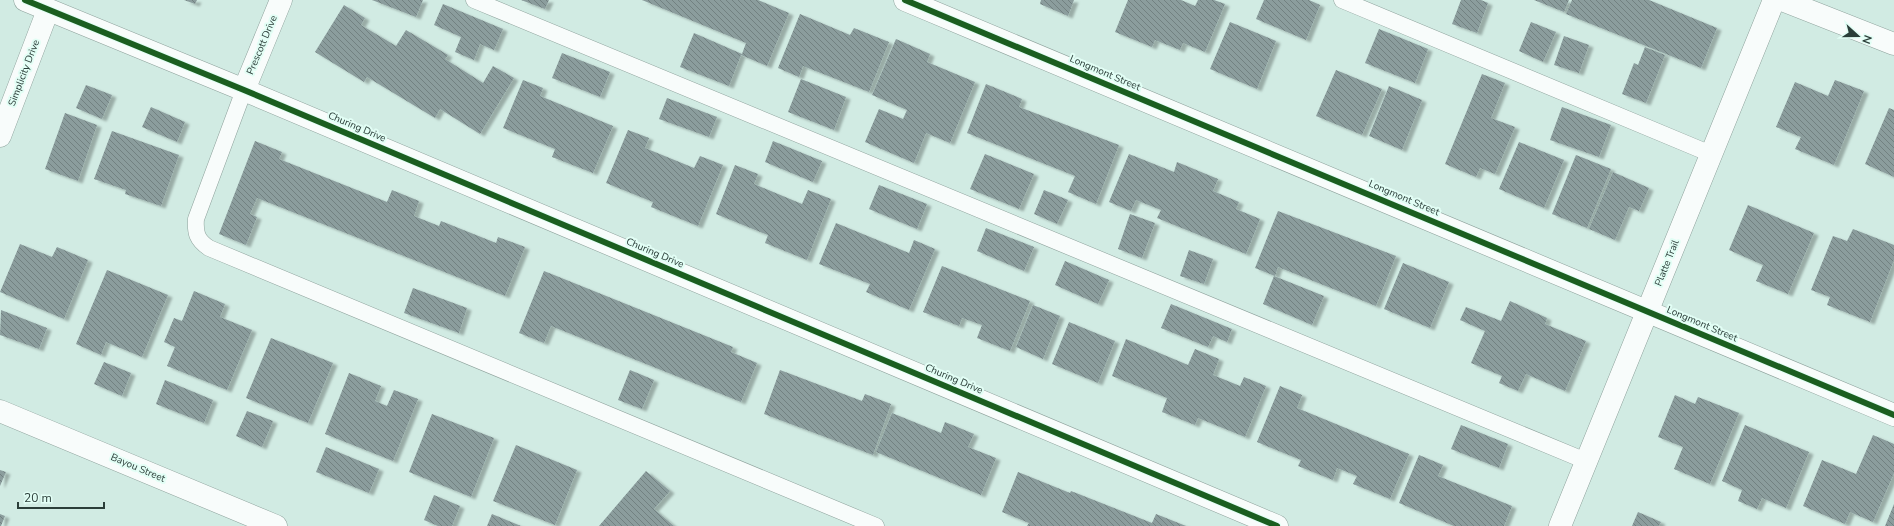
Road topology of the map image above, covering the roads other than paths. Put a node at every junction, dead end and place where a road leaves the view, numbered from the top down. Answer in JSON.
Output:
{"nodes":[{"id":1,"x":25,"y":0,"type":"edge"},
{"id":2,"x":281,"y":0,"type":"edge"},
{"id":3,"x":474,"y":0,"type":"edge"},
{"id":4,"x":905,"y":0,"type":"edge"},
{"id":5,"x":1342,"y":0,"type":"edge"},
{"id":6,"x":1774,"y":0,"type":"edge"},
{"id":7,"x":1782,"y":0,"type":"edge"},
{"id":8,"x":48,"y":10,"type":"junction"},
{"id":9,"x":1894,"y":44,"type":"edge"},
{"id":10,"x":244,"y":90,"type":"junction"},
{"id":11,"x":0,"y":136,"type":"edge"},
{"id":12,"x":1711,"y":154,"type":"junction"},
{"id":13,"x":1647,"y":311,"type":"junction"},
{"id":14,"x":0,"y":411,"type":"edge"},
{"id":15,"x":1894,"y":415,"type":"edge"},
{"id":16,"x":1586,"y":461,"type":"junction"},
{"id":17,"x":276,"y":526,"type":"edge"},
{"id":18,"x":876,"y":526,"type":"edge"},
{"id":19,"x":1277,"y":526,"type":"edge"},
{"id":20,"x":1560,"y":526,"type":"edge"}],
"edges":[{"from":1,"to":8,"type":"street","name":"Churing Drive"},
{"from":2,"to":10,"type":"street","name":"Prescott Drive"},
{"from":3,"to":16,"type":"lane"},
{"from":4,"to":13,"type":"street","name":"Longmont Street"},
{"from":5,"to":12,"type":"lane"},
{"from":6,"to":12,"type":"street","name":"Platte Trail"},
{"from":7,"to":9,"type":"street"},
{"from":8,"to":10,"type":"street","name":"Churing Drive"},
{"from":8,"to":11,"type":"street","name":"Simplicity Drive"},
{"from":10,"to":18,"type":"lane"},
{"from":10,"to":19,"type":"street","name":"Churing Drive"},
{"from":12,"to":13,"type":"street","name":"Platte Trail"},
{"from":13,"to":15,"type":"street","name":"Longmont Street"},
{"from":13,"to":16,"type":"street","name":"Platte Trail"},
{"from":14,"to":17,"type":"street","name":"Bayou Street"},
{"from":16,"to":20,"type":"street","name":"Platte Trail"}]}
